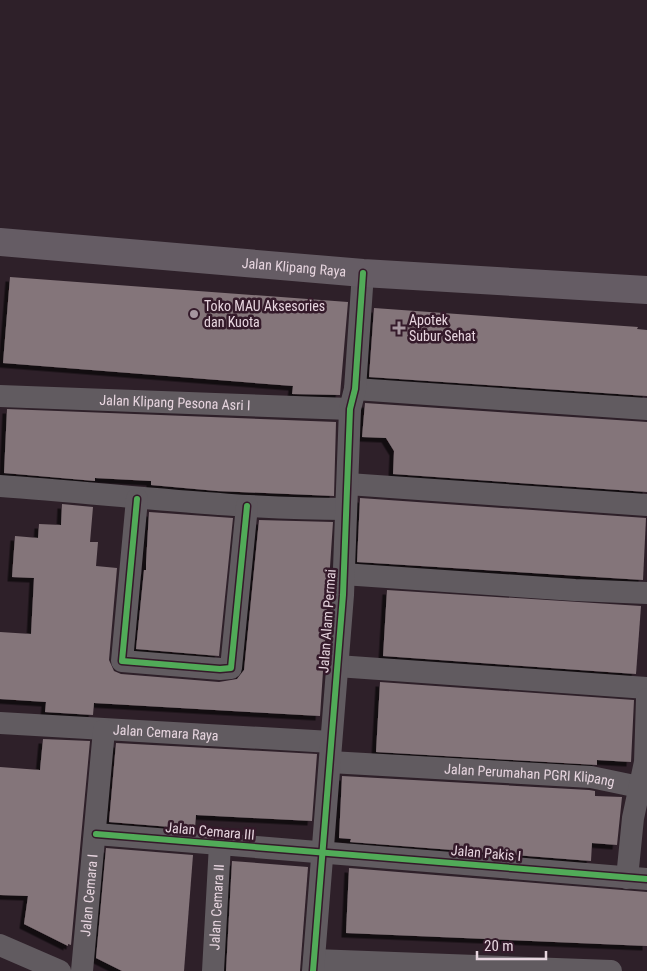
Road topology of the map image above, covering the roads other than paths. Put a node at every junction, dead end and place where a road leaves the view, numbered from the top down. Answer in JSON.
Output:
{"nodes":[{"id":1,"x":0,"y":242,"type":"edge"},
{"id":2,"x":363,"y":273,"type":"junction"},
{"id":3,"x":647,"y":290,"type":"edge"},
{"id":4,"x":0,"y":396,"type":"edge"},
{"id":5,"x":352,"y":399,"type":"junction"},
{"id":6,"x":647,"y":409,"type":"edge"},
{"id":7,"x":348,"y":484,"type":"junction"},
{"id":8,"x":0,"y":486,"type":"edge"},
{"id":9,"x":137,"y":499,"type":"junction"},
{"id":10,"x":247,"y":506,"type":"junction"},
{"id":11,"x":647,"y":506,"type":"edge"},
{"id":12,"x":346,"y":509,"type":"junction"},
{"id":13,"x":343,"y":574,"type":"junction"},
{"id":14,"x":647,"y":592,"type":"edge"},
{"id":15,"x":337,"y":666,"type":"junction"},
{"id":16,"x":647,"y":688,"type":"edge"},
{"id":17,"x":647,"y":699,"type":"edge"},
{"id":18,"x":0,"y":723,"type":"edge"},
{"id":19,"x":104,"y":730,"type":"junction"},
{"id":20,"x":330,"y":752,"type":"junction"},
{"id":21,"x":639,"y":787,"type":"junction"},
{"id":22,"x":640,"y":819,"type":"edge"},
{"id":23,"x":96,"y":834,"type":"junction"},
{"id":24,"x":220,"y":844,"type":"junction"},
{"id":25,"x":323,"y":853,"type":"junction"},
{"id":26,"x":637,"y":878,"type":"edge"},
{"id":27,"x":0,"y":945,"type":"edge"},
{"id":28,"x":314,"y":965,"type":"edge"},
{"id":29,"x":60,"y":971,"type":"edge"},
{"id":30,"x":82,"y":971,"type":"edge"},
{"id":31,"x":213,"y":971,"type":"edge"},
{"id":32,"x":611,"y":971,"type":"edge"}],
"edges":[{"from":1,"to":2,"type":"main road","name":"Jalan Klipang Raya"},
{"from":2,"to":3,"type":"main road","name":"Jalan Klipang Raya"},
{"from":2,"to":5,"type":"street","name":"Jalan Alam Permai"},
{"from":4,"to":5,"type":"street","name":"Jalan Klipang Pesona Asri I"},
{"from":5,"to":6,"type":"street"},
{"from":5,"to":7,"type":"street","name":"Jalan Alam Permai"},
{"from":7,"to":11,"type":"street"},
{"from":7,"to":12,"type":"street","name":"Jalan Alam Permai"},
{"from":8,"to":9,"type":"street"},
{"from":9,"to":10,"type":"street"},
{"from":9,"to":10,"type":"street"},
{"from":10,"to":12,"type":"street"},
{"from":12,"to":13,"type":"street","name":"Jalan Alam Permai"},
{"from":13,"to":14,"type":"street"},
{"from":13,"to":15,"type":"street","name":"Jalan Alam Permai"},
{"from":15,"to":16,"type":"street"},
{"from":15,"to":20,"type":"street","name":"Jalan Alam Permai"},
{"from":17,"to":21,"type":"street"},
{"from":18,"to":19,"type":"street","name":"Jalan Cemara Raya"},
{"from":19,"to":20,"type":"street","name":"Jalan Cemara Raya"},
{"from":19,"to":23,"type":"street","name":"Jalan Cemara I"},
{"from":20,"to":21,"type":"street","name":"Jalan Perumahan PGRI Klipang"},
{"from":20,"to":25,"type":"street","name":"Jalan Alam Permai"},
{"from":21,"to":22,"type":"street"},
{"from":22,"to":26,"type":"street"},
{"from":23,"to":24,"type":"street","name":"Jalan Cemara III"},
{"from":23,"to":30,"type":"street","name":"Jalan Cemara I"},
{"from":24,"to":25,"type":"street","name":"Jalan Cemara III"},
{"from":24,"to":31,"type":"street","name":"Jalan Cemara II"},
{"from":25,"to":26,"type":"street","name":"Jalan Pakis I"},
{"from":25,"to":28,"type":"street","name":"Jalan Alam Permai"},
{"from":27,"to":29,"type":"street"},
{"from":28,"to":32,"type":"street"}]}
